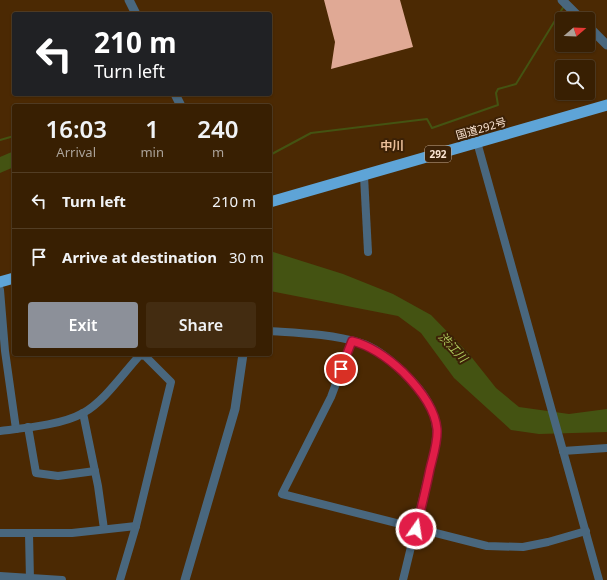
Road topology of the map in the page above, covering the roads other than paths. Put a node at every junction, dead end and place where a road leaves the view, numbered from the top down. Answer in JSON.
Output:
{"nodes":[{"id":1,"x":129,"y":0,"type":"edge"},
{"id":2,"x":562,"y":0,"type":"edge"},
{"id":3,"x":135,"y":12,"type":"edge"},
{"id":4,"x":574,"y":12,"type":"edge"},
{"id":5,"x":595,"y":33,"type":"edge"},
{"id":6,"x":607,"y":45,"type":"edge"},
{"id":7,"x":607,"y":105,"type":"edge"},
{"id":8,"x":477,"y":142,"type":"junction"},
{"id":9,"x":364,"y":176,"type":"junction"},
{"id":10,"x":272,"y":201,"type":"edge"},
{"id":11,"x":368,"y":252,"type":"dead end"},
{"id":12,"x":12,"y":279,"type":"edge"},
{"id":13,"x":0,"y":282,"type":"edge"},
{"id":14,"x":0,"y":290,"type":"edge"},
{"id":15,"x":272,"y":331,"type":"edge"},
{"id":16,"x":352,"y":341,"type":"junction"},
{"id":17,"x":3,"y":351,"type":"edge"},
{"id":18,"x":138,"y":356,"type":"edge"},
{"id":19,"x":145,"y":356,"type":"edge"},
{"id":20,"x":243,"y":356,"type":"edge"},
{"id":21,"x":83,"y":413,"type":"junction"},
{"id":22,"x":28,"y":427,"type":"junction"},
{"id":23,"x":16,"y":429,"type":"junction"},
{"id":24,"x":0,"y":431,"type":"edge"},
{"id":25,"x":607,"y":448,"type":"edge"},
{"id":26,"x":563,"y":451,"type":"junction"},
{"id":27,"x":95,"y":471,"type":"junction"},
{"id":28,"x":136,"y":526,"type":"junction"},
{"id":29,"x":104,"y":529,"type":"junction"},
{"id":30,"x":416,"y":529,"type":"junction"},
{"id":31,"x":586,"y":531,"type":"junction"},
{"id":32,"x":0,"y":533,"type":"edge"},
{"id":33,"x":30,"y":533,"type":"junction"},
{"id":34,"x":0,"y":576,"type":"edge"},
{"id":35,"x":30,"y":578,"type":"edge"},
{"id":36,"x":62,"y":580,"type":"edge"},
{"id":37,"x":120,"y":580,"type":"edge"},
{"id":38,"x":185,"y":580,"type":"edge"},
{"id":39,"x":403,"y":580,"type":"edge"},
{"id":40,"x":599,"y":580,"type":"edge"}],
"edges":[{"from":1,"to":3,"type":"street"},
{"from":2,"to":4,"type":"street"},
{"from":5,"to":6,"type":"street"},
{"from":7,"to":8,"type":"highway","name":"国道292号","number":"292"},
{"from":8,"to":9,"type":"highway","name":"国道292号","number":"292"},
{"from":8,"to":26,"type":"street"},
{"from":9,"to":10,"type":"highway","name":"国道292号","number":"292"},
{"from":9,"to":11,"type":"street"},
{"from":12,"to":13,"type":"highway"},
{"from":14,"to":17,"type":"street"},
{"from":15,"to":16,"type":"street"},
{"from":16,"to":30,"type":"street"},
{"from":16,"to":30,"type":"street"},
{"from":17,"to":23,"type":"street"},
{"from":18,"to":21,"type":"street"},
{"from":19,"to":28,"type":"street"},
{"from":20,"to":38,"type":"street"},
{"from":21,"to":22,"type":"street"},
{"from":21,"to":27,"type":"street"},
{"from":22,"to":23,"type":"street"},
{"from":22,"to":27,"type":"street"},
{"from":23,"to":24,"type":"street"},
{"from":25,"to":26,"type":"street"},
{"from":26,"to":31,"type":"street"},
{"from":27,"to":29,"type":"street"},
{"from":28,"to":29,"type":"street"},
{"from":28,"to":37,"type":"street"},
{"from":29,"to":33,"type":"street"},
{"from":30,"to":31,"type":"street"},
{"from":30,"to":39,"type":"street"},
{"from":31,"to":40,"type":"street"},
{"from":32,"to":33,"type":"street"},
{"from":33,"to":35,"type":"street"},
{"from":34,"to":35,"type":"street"},
{"from":35,"to":36,"type":"street"}]}
